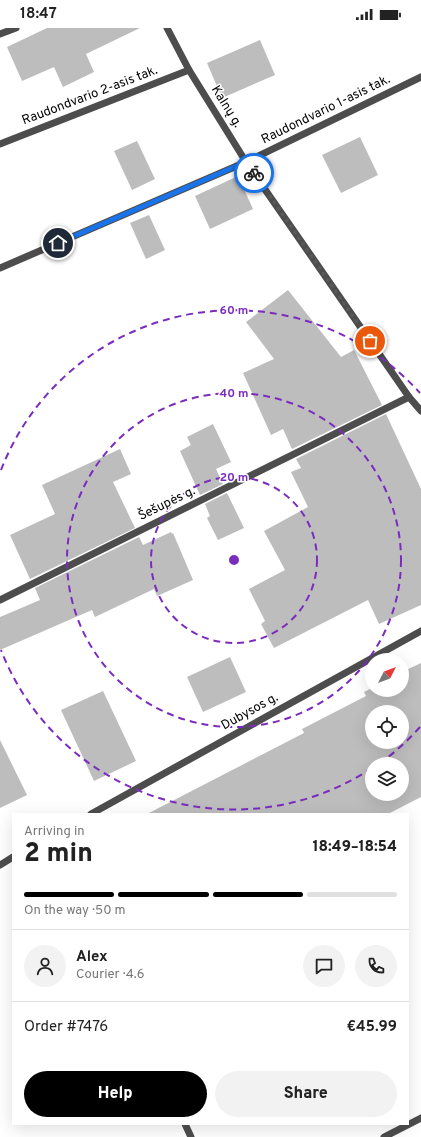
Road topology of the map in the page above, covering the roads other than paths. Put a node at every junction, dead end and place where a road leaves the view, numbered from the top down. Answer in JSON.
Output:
{"nodes":[{"id":1,"x":16,"y":28,"type":"edge"},
{"id":2,"x":167,"y":28,"type":"edge"},
{"id":3,"x":0,"y":34,"type":"edge"},
{"id":4,"x":189,"y":70,"type":"junction"},
{"id":5,"x":421,"y":77,"type":"edge"},
{"id":6,"x":0,"y":144,"type":"edge"},
{"id":7,"x":246,"y":162,"type":"junction"},
{"id":8,"x":0,"y":268,"type":"edge"},
{"id":9,"x":409,"y":397,"type":"junction"},
{"id":10,"x":421,"y":411,"type":"edge"},
{"id":11,"x":0,"y":600,"type":"edge"},
{"id":12,"x":421,"y":631,"type":"edge"},
{"id":13,"x":93,"y":813,"type":"edge"},
{"id":14,"x":12,"y":859,"type":"edge"},
{"id":15,"x":0,"y":865,"type":"edge"},
{"id":16,"x":421,"y":1118,"type":"edge"},
{"id":17,"x":409,"y":1124,"type":"edge"},
{"id":18,"x":185,"y":1125,"type":"edge"},
{"id":19,"x":407,"y":1125,"type":"edge"},
{"id":20,"x":191,"y":1137,"type":"edge"},
{"id":21,"x":384,"y":1137,"type":"edge"}],
"edges":[{"from":1,"to":3,"type":"street"},
{"from":2,"to":4,"type":"street","name":"Kalnų g."},
{"from":4,"to":6,"type":"street","name":"Raudondvario 2-asis tak."},
{"from":4,"to":7,"type":"street","name":"Kalnų g."},
{"from":5,"to":7,"type":"street","name":"Raudondvario 1-asis tak."},
{"from":7,"to":8,"type":"street","name":"Raudondvario 1-asis tak."},
{"from":7,"to":9,"type":"street","name":"Kalnų g."},
{"from":9,"to":10,"type":"street","name":"Kalnų g."},
{"from":9,"to":11,"type":"street","name":"Šešupės g."},
{"from":12,"to":13,"type":"street","name":"Dubysos g."},
{"from":14,"to":15,"type":"street"},
{"from":16,"to":17,"type":"street"},
{"from":18,"to":20,"type":"street"},
{"from":19,"to":21,"type":"street"}]}
